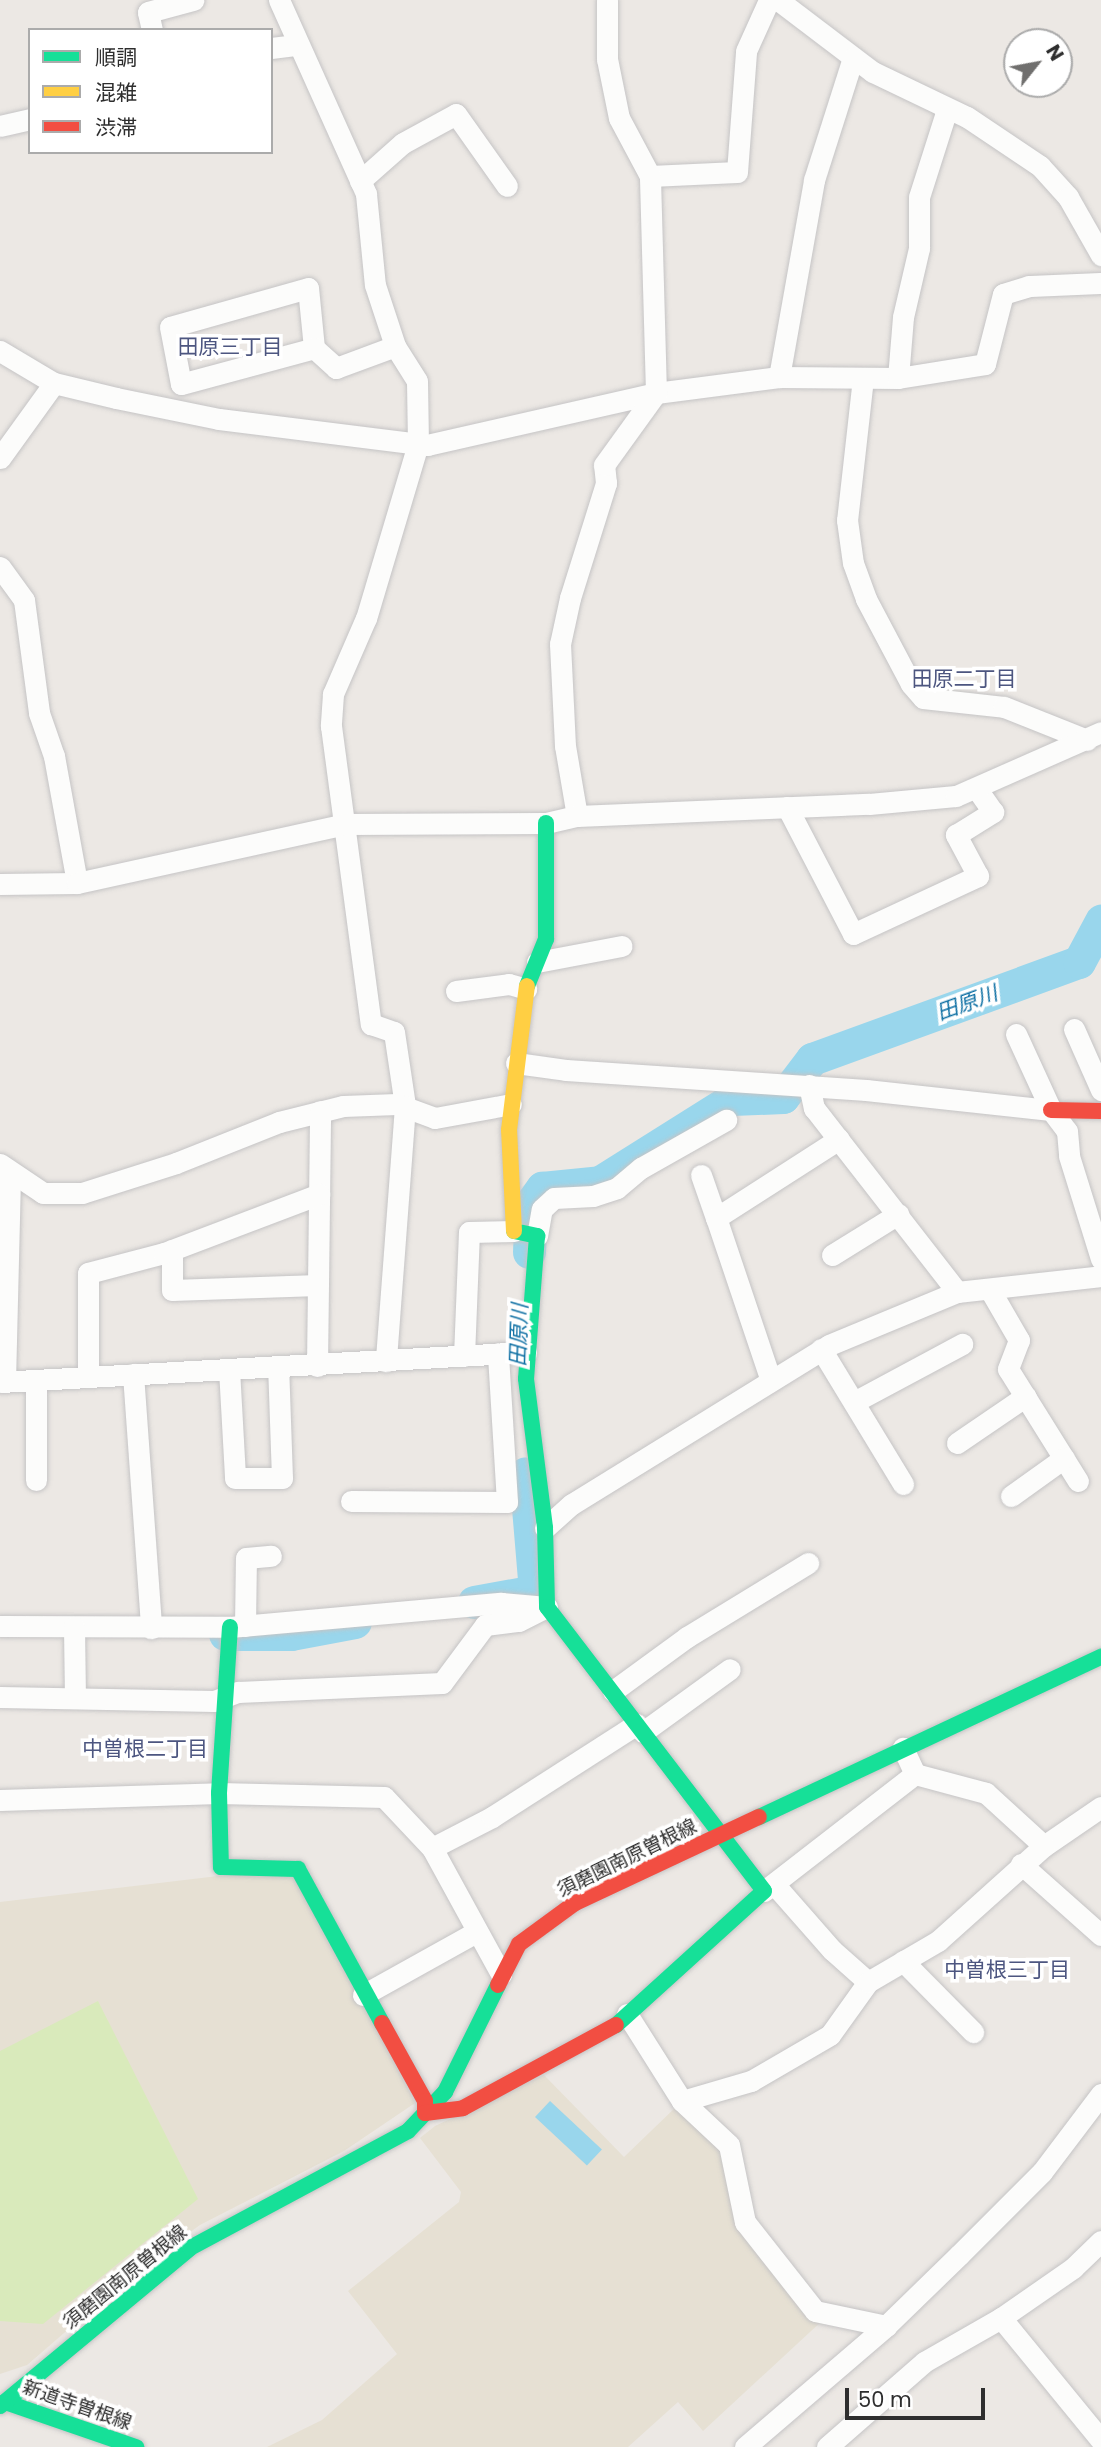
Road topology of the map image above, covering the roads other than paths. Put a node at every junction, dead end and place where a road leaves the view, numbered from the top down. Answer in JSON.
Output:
{"nodes":[{"id":1,"x":193,"y":0,"type":"edge"},
{"id":2,"x":279,"y":0,"type":"edge"},
{"id":3,"x":607,"y":0,"type":"edge"},
{"id":4,"x":769,"y":0,"type":"edge"},
{"id":5,"x":778,"y":0,"type":"edge"},
{"id":6,"x":152,"y":28,"type":"edge"},
{"id":7,"x":297,"y":45,"type":"junction"},
{"id":8,"x":273,"y":48,"type":"edge"},
{"id":9,"x":853,"y":58,"type":"junction"},
{"id":10,"x":947,"y":109,"type":"junction"},
{"id":11,"x":28,"y":119,"type":"edge"},
{"id":12,"x":0,"y":126,"type":"edge"},
{"id":13,"x":650,"y":176,"type":"junction"},
{"id":14,"x":360,"y":181,"type":"junction"},
{"id":15,"x":507,"y":186,"type":"dead end"},
{"id":16,"x":1101,"y":256,"type":"edge"},
{"id":17,"x":1101,"y":283,"type":"edge"},
{"id":18,"x":394,"y":346,"type":"junction"},
{"id":19,"x":314,"y":348,"type":"junction"},
{"id":20,"x":0,"y":351,"type":"edge"},
{"id":21,"x":779,"y":377,"type":"junction"},
{"id":22,"x":863,"y":378,"type":"junction"},
{"id":23,"x":898,"y":378,"type":"junction"},
{"id":24,"x":54,"y":383,"type":"junction"},
{"id":25,"x":656,"y":393,"type":"junction"},
{"id":26,"x":418,"y":444,"type":"junction"},
{"id":27,"x":0,"y":458,"type":"edge"},
{"id":28,"x":3,"y":577,"type":"edge"},
{"id":29,"x":1094,"y":736,"type":"edge"},
{"id":30,"x":976,"y":788,"type":"junction"},
{"id":31,"x":787,"y":807,"type":"junction"},
{"id":32,"x":577,"y":816,"type":"junction"},
{"id":33,"x":546,"y":823,"type":"junction"},
{"id":34,"x":346,"y":824,"type":"junction"},
{"id":35,"x":77,"y":883,"type":"junction"},
{"id":36,"x":0,"y":884,"type":"edge"},
{"id":37,"x":622,"y":946,"type":"dead end"},
{"id":38,"x":537,"y":962,"type":"junction"},
{"id":39,"x":526,"y":989,"type":"junction"},
{"id":40,"x":456,"y":991,"type":"dead end"},
{"id":41,"x":1074,"y":1029,"type":"dead end"},
{"id":42,"x":1016,"y":1034,"type":"dead end"},
{"id":43,"x":516,"y":1063,"type":"junction"},
{"id":44,"x":809,"y":1085,"type":"junction"},
{"id":45,"x":1101,"y":1090,"type":"edge"},
{"id":46,"x":511,"y":1104,"type":"junction"},
{"id":47,"x":405,"y":1106,"type":"junction"},
{"id":48,"x":1051,"y":1110,"type":"junction"},
{"id":49,"x":320,"y":1111,"type":"junction"},
{"id":50,"x":1101,"y":1111,"type":"edge"},
{"id":51,"x":726,"y":1120,"type":"dead end"},
{"id":52,"x":839,"y":1139,"type":"junction"},
{"id":53,"x":5,"y":1168,"type":"edge"},
{"id":54,"x":701,"y":1175,"type":"dead end"},
{"id":55,"x":319,"y":1194,"type":"junction"},
{"id":56,"x":898,"y":1214,"type":"junction"},
{"id":57,"x":716,"y":1217,"type":"junction"},
{"id":58,"x":514,"y":1231,"type":"junction"},
{"id":59,"x":537,"y":1236,"type":"junction"},
{"id":60,"x":172,"y":1250,"type":"junction"},
{"id":61,"x":832,"y":1255,"type":"dead end"},
{"id":62,"x":1101,"y":1259,"type":"edge"},
{"id":63,"x":1101,"y":1276,"type":"edge"},
{"id":64,"x":318,"y":1285,"type":"junction"},
{"id":65,"x":990,"y":1290,"type":"junction"},
{"id":66,"x":957,"y":1292,"type":"junction"},
{"id":67,"x":962,"y":1344,"type":"dead end"},
{"id":68,"x":821,"y":1349,"type":"junction"},
{"id":69,"x":526,"y":1352,"type":"junction"},
{"id":70,"x":498,"y":1353,"type":"junction"},
{"id":71,"x":464,"y":1356,"type":"junction"},
{"id":72,"x":386,"y":1361,"type":"junction"},
{"id":73,"x":317,"y":1366,"type":"junction"},
{"id":74,"x":278,"y":1367,"type":"junction"},
{"id":75,"x":229,"y":1369,"type":"junction"},
{"id":76,"x":133,"y":1374,"type":"junction"},
{"id":77,"x":88,"y":1376,"type":"junction"},
{"id":78,"x":770,"y":1378,"type":"junction"},
{"id":79,"x":36,"y":1380,"type":"junction"},
{"id":80,"x":2,"y":1382,"type":"edge"},
{"id":81,"x":1026,"y":1396,"type":"junction"},
{"id":82,"x":854,"y":1402,"type":"junction"},
{"id":83,"x":957,"y":1443,"type":"dead end"},
{"id":84,"x":1064,"y":1458,"type":"junction"},
{"id":85,"x":36,"y":1480,"type":"dead end"},
{"id":86,"x":1078,"y":1481,"type":"dead end"},
{"id":87,"x":903,"y":1484,"type":"dead end"},
{"id":88,"x":1011,"y":1496,"type":"dead end"},
{"id":89,"x":540,"y":1498,"type":"junction"},
{"id":90,"x":351,"y":1501,"type":"dead end"},
{"id":91,"x":507,"y":1502,"type":"junction"},
{"id":92,"x":545,"y":1528,"type":"junction"},
{"id":93,"x":271,"y":1556,"type":"dead end"},
{"id":94,"x":807,"y":1563,"type":"dead end"},
{"id":95,"x":547,"y":1607,"type":"junction"},
{"id":96,"x":0,"y":1626,"type":"edge"},
{"id":97,"x":74,"y":1627,"type":"junction"},
{"id":98,"x":238,"y":1627,"type":"junction"},
{"id":99,"x":151,"y":1628,"type":"junction"},
{"id":100,"x":1101,"y":1657,"type":"edge"},
{"id":101,"x":730,"y":1669,"type":"dead end"},
{"id":102,"x":613,"y":1691,"type":"junction"},
{"id":103,"x":0,"y":1697,"type":"edge"},
{"id":104,"x":75,"y":1697,"type":"junction"},
{"id":105,"x":223,"y":1697,"type":"junction"},
{"id":106,"x":640,"y":1728,"type":"junction"},
{"id":107,"x":904,"y":1748,"type":"junction"},
{"id":108,"x":915,"y":1774,"type":"junction"},
{"id":109,"x":219,"y":1793,"type":"junction"},
{"id":110,"x":0,"y":1800,"type":"edge"},
{"id":111,"x":1101,"y":1807,"type":"edge"},
{"id":112,"x":720,"y":1838,"type":"junction"},
{"id":113,"x":1044,"y":1846,"type":"junction"},
{"id":114,"x":432,"y":1848,"type":"junction"},
{"id":115,"x":1021,"y":1864,"type":"junction"},
{"id":116,"x":769,"y":1888,"type":"junction"},
{"id":117,"x":476,"y":1932,"type":"junction"},
{"id":118,"x":1101,"y":1935,"type":"edge"},
{"id":119,"x":903,"y":1961,"type":"junction"},
{"id":120,"x":501,"y":1974,"type":"junction"},
{"id":121,"x":868,"y":1982,"type":"junction"},
{"id":122,"x":363,"y":1995,"type":"junction"},
{"id":123,"x":626,"y":2014,"type":"junction"},
{"id":124,"x":973,"y":2032,"type":"dead end"},
{"id":125,"x":1101,"y":2094,"type":"edge"},
{"id":126,"x":682,"y":2101,"type":"junction"},
{"id":127,"x":425,"y":2113,"type":"junction"},
{"id":128,"x":1101,"y":2241,"type":"edge"},
{"id":129,"x":1001,"y":2318,"type":"junction"},
{"id":130,"x":886,"y":2326,"type":"junction"},
{"id":131,"x":2,"y":2404,"type":"edge"},
{"id":132,"x":1101,"y":2440,"type":"edge"},
{"id":133,"x":136,"y":2447,"type":"edge"},
{"id":134,"x":745,"y":2447,"type":"edge"},
{"id":135,"x":827,"y":2447,"type":"edge"}],
"edges":[{"from":1,"to":6,"type":"street"},
{"from":2,"to":7,"type":"street"},
{"from":3,"to":13,"type":"street"},
{"from":4,"to":13,"type":"street"},
{"from":5,"to":9,"type":"street"},
{"from":7,"to":8,"type":"street"},
{"from":7,"to":14,"type":"street"},
{"from":9,"to":10,"type":"street"},
{"from":9,"to":21,"type":"street"},
{"from":10,"to":16,"type":"street"},
{"from":10,"to":23,"type":"street"},
{"from":11,"to":12,"type":"street"},
{"from":13,"to":25,"type":"street"},
{"from":14,"to":15,"type":"street"},
{"from":14,"to":18,"type":"street"},
{"from":17,"to":23,"type":"street"},
{"from":18,"to":19,"type":"street"},
{"from":18,"to":26,"type":"street"},
{"from":19,"to":19,"type":"street"},
{"from":20,"to":24,"type":"street"},
{"from":21,"to":22,"type":"street"},
{"from":21,"to":25,"type":"street"},
{"from":22,"to":23,"type":"street"},
{"from":22,"to":29,"type":"street"},
{"from":24,"to":26,"type":"street"},
{"from":24,"to":27,"type":"street"},
{"from":25,"to":26,"type":"street"},
{"from":25,"to":32,"type":"street"},
{"from":26,"to":34,"type":"street"},
{"from":28,"to":35,"type":"street"},
{"from":29,"to":30,"type":"street"},
{"from":30,"to":31,"type":"street"},
{"from":30,"to":31,"type":"street"},
{"from":31,"to":32,"type":"street"},
{"from":32,"to":33,"type":"street"},
{"from":33,"to":34,"type":"street"},
{"from":33,"to":38,"type":"street"},
{"from":34,"to":35,"type":"street"},
{"from":34,"to":47,"type":"street"},
{"from":35,"to":36,"type":"street"},
{"from":37,"to":38,"type":"street"},
{"from":38,"to":39,"type":"street"},
{"from":39,"to":40,"type":"street"},
{"from":39,"to":43,"type":"street"},
{"from":41,"to":45,"type":"street"},
{"from":42,"to":48,"type":"street"},
{"from":43,"to":44,"type":"street"},
{"from":43,"to":46,"type":"street"},
{"from":44,"to":48,"type":"street"},
{"from":44,"to":52,"type":"street"},
{"from":46,"to":47,"type":"street"},
{"from":46,"to":58,"type":"street"},
{"from":47,"to":49,"type":"street"},
{"from":47,"to":72,"type":"street"},
{"from":48,"to":50,"type":"street"},
{"from":48,"to":62,"type":"street"},
{"from":49,"to":53,"type":"street"},
{"from":49,"to":55,"type":"street"},
{"from":51,"to":59,"type":"street"},
{"from":52,"to":56,"type":"street"},
{"from":52,"to":57,"type":"street"},
{"from":53,"to":80,"type":"street"},
{"from":54,"to":57,"type":"street"},
{"from":55,"to":60,"type":"street"},
{"from":55,"to":64,"type":"street"},
{"from":56,"to":61,"type":"street"},
{"from":56,"to":66,"type":"street"},
{"from":57,"to":78,"type":"street"},
{"from":58,"to":59,"type":"street"},
{"from":58,"to":71,"type":"street"},
{"from":59,"to":69,"type":"street"},
{"from":60,"to":64,"type":"street"},
{"from":60,"to":77,"type":"street"},
{"from":63,"to":65,"type":"street"},
{"from":64,"to":73,"type":"street"},
{"from":65,"to":66,"type":"street"},
{"from":65,"to":81,"type":"street"},
{"from":66,"to":68,"type":"street"},
{"from":67,"to":82,"type":"street"},
{"from":68,"to":78,"type":"street"},
{"from":68,"to":82,"type":"street"},
{"from":69,"to":70,"type":"street"},
{"from":69,"to":89,"type":"street"},
{"from":70,"to":71,"type":"street"},
{"from":70,"to":91,"type":"street"},
{"from":71,"to":72,"type":"street"},
{"from":72,"to":73,"type":"street"},
{"from":73,"to":74,"type":"street"},
{"from":74,"to":75,"type":"street"},
{"from":74,"to":75,"type":"street"},
{"from":75,"to":76,"type":"street"},
{"from":76,"to":77,"type":"street"},
{"from":76,"to":99,"type":"street"},
{"from":77,"to":79,"type":"street"},
{"from":78,"to":92,"type":"street"},
{"from":79,"to":80,"type":"street"},
{"from":79,"to":85,"type":"street"},
{"from":81,"to":83,"type":"street"},
{"from":81,"to":84,"type":"street"},
{"from":82,"to":87,"type":"street"},
{"from":84,"to":86,"type":"street"},
{"from":84,"to":88,"type":"street"},
{"from":89,"to":91,"type":"street"},
{"from":89,"to":92,"type":"street"},
{"from":90,"to":91,"type":"street"},
{"from":92,"to":95,"type":"street"},
{"from":93,"to":98,"type":"street"},
{"from":94,"to":102,"type":"street"},
{"from":95,"to":98,"type":"street"},
{"from":95,"to":102,"type":"street"},
{"from":95,"to":105,"type":"street"},
{"from":96,"to":97,"type":"street"},
{"from":97,"to":99,"type":"street"},
{"from":97,"to":104,"type":"street"},
{"from":98,"to":99,"type":"street"},
{"from":98,"to":105,"type":"street"},
{"from":100,"to":107,"type":"street","name":"須磨園南原曽根線"},
{"from":101,"to":106,"type":"street"},
{"from":102,"to":106,"type":"street"},
{"from":103,"to":104,"type":"street"},
{"from":104,"to":105,"type":"street"},
{"from":105,"to":109,"type":"street"},
{"from":106,"to":112,"type":"street"},
{"from":106,"to":114,"type":"street"},
{"from":107,"to":108,"type":"street"},
{"from":107,"to":112,"type":"street","name":"須磨園南原曽根線"},
{"from":108,"to":113,"type":"street"},
{"from":108,"to":116,"type":"street"},
{"from":109,"to":110,"type":"street"},
{"from":109,"to":114,"type":"street"},
{"from":109,"to":122,"type":"street"},
{"from":111,"to":113,"type":"street"},
{"from":112,"to":116,"type":"street"},
{"from":112,"to":120,"type":"street","name":"須磨園南原曽根線"},
{"from":113,"to":115,"type":"street"},
{"from":114,"to":117,"type":"street"},
{"from":115,"to":118,"type":"street"},
{"from":115,"to":119,"type":"street"},
{"from":116,"to":121,"type":"street"},
{"from":116,"to":123,"type":"street"},
{"from":117,"to":120,"type":"street"},
{"from":117,"to":122,"type":"street"},
{"from":119,"to":121,"type":"street"},
{"from":119,"to":124,"type":"street"},
{"from":120,"to":127,"type":"street","name":"須磨園南原曽根線"},
{"from":121,"to":126,"type":"street"},
{"from":122,"to":127,"type":"street"},
{"from":123,"to":126,"type":"street"},
{"from":123,"to":127,"type":"street"},
{"from":125,"to":130,"type":"street"},
{"from":126,"to":130,"type":"street"},
{"from":127,"to":131,"type":"street","name":"須磨園南原曽根線"},
{"from":128,"to":129,"type":"street"},
{"from":129,"to":132,"type":"street"},
{"from":129,"to":135,"type":"street"},
{"from":130,"to":134,"type":"street"},
{"from":131,"to":133,"type":"street","name":"新道寺曽根線"}]}
